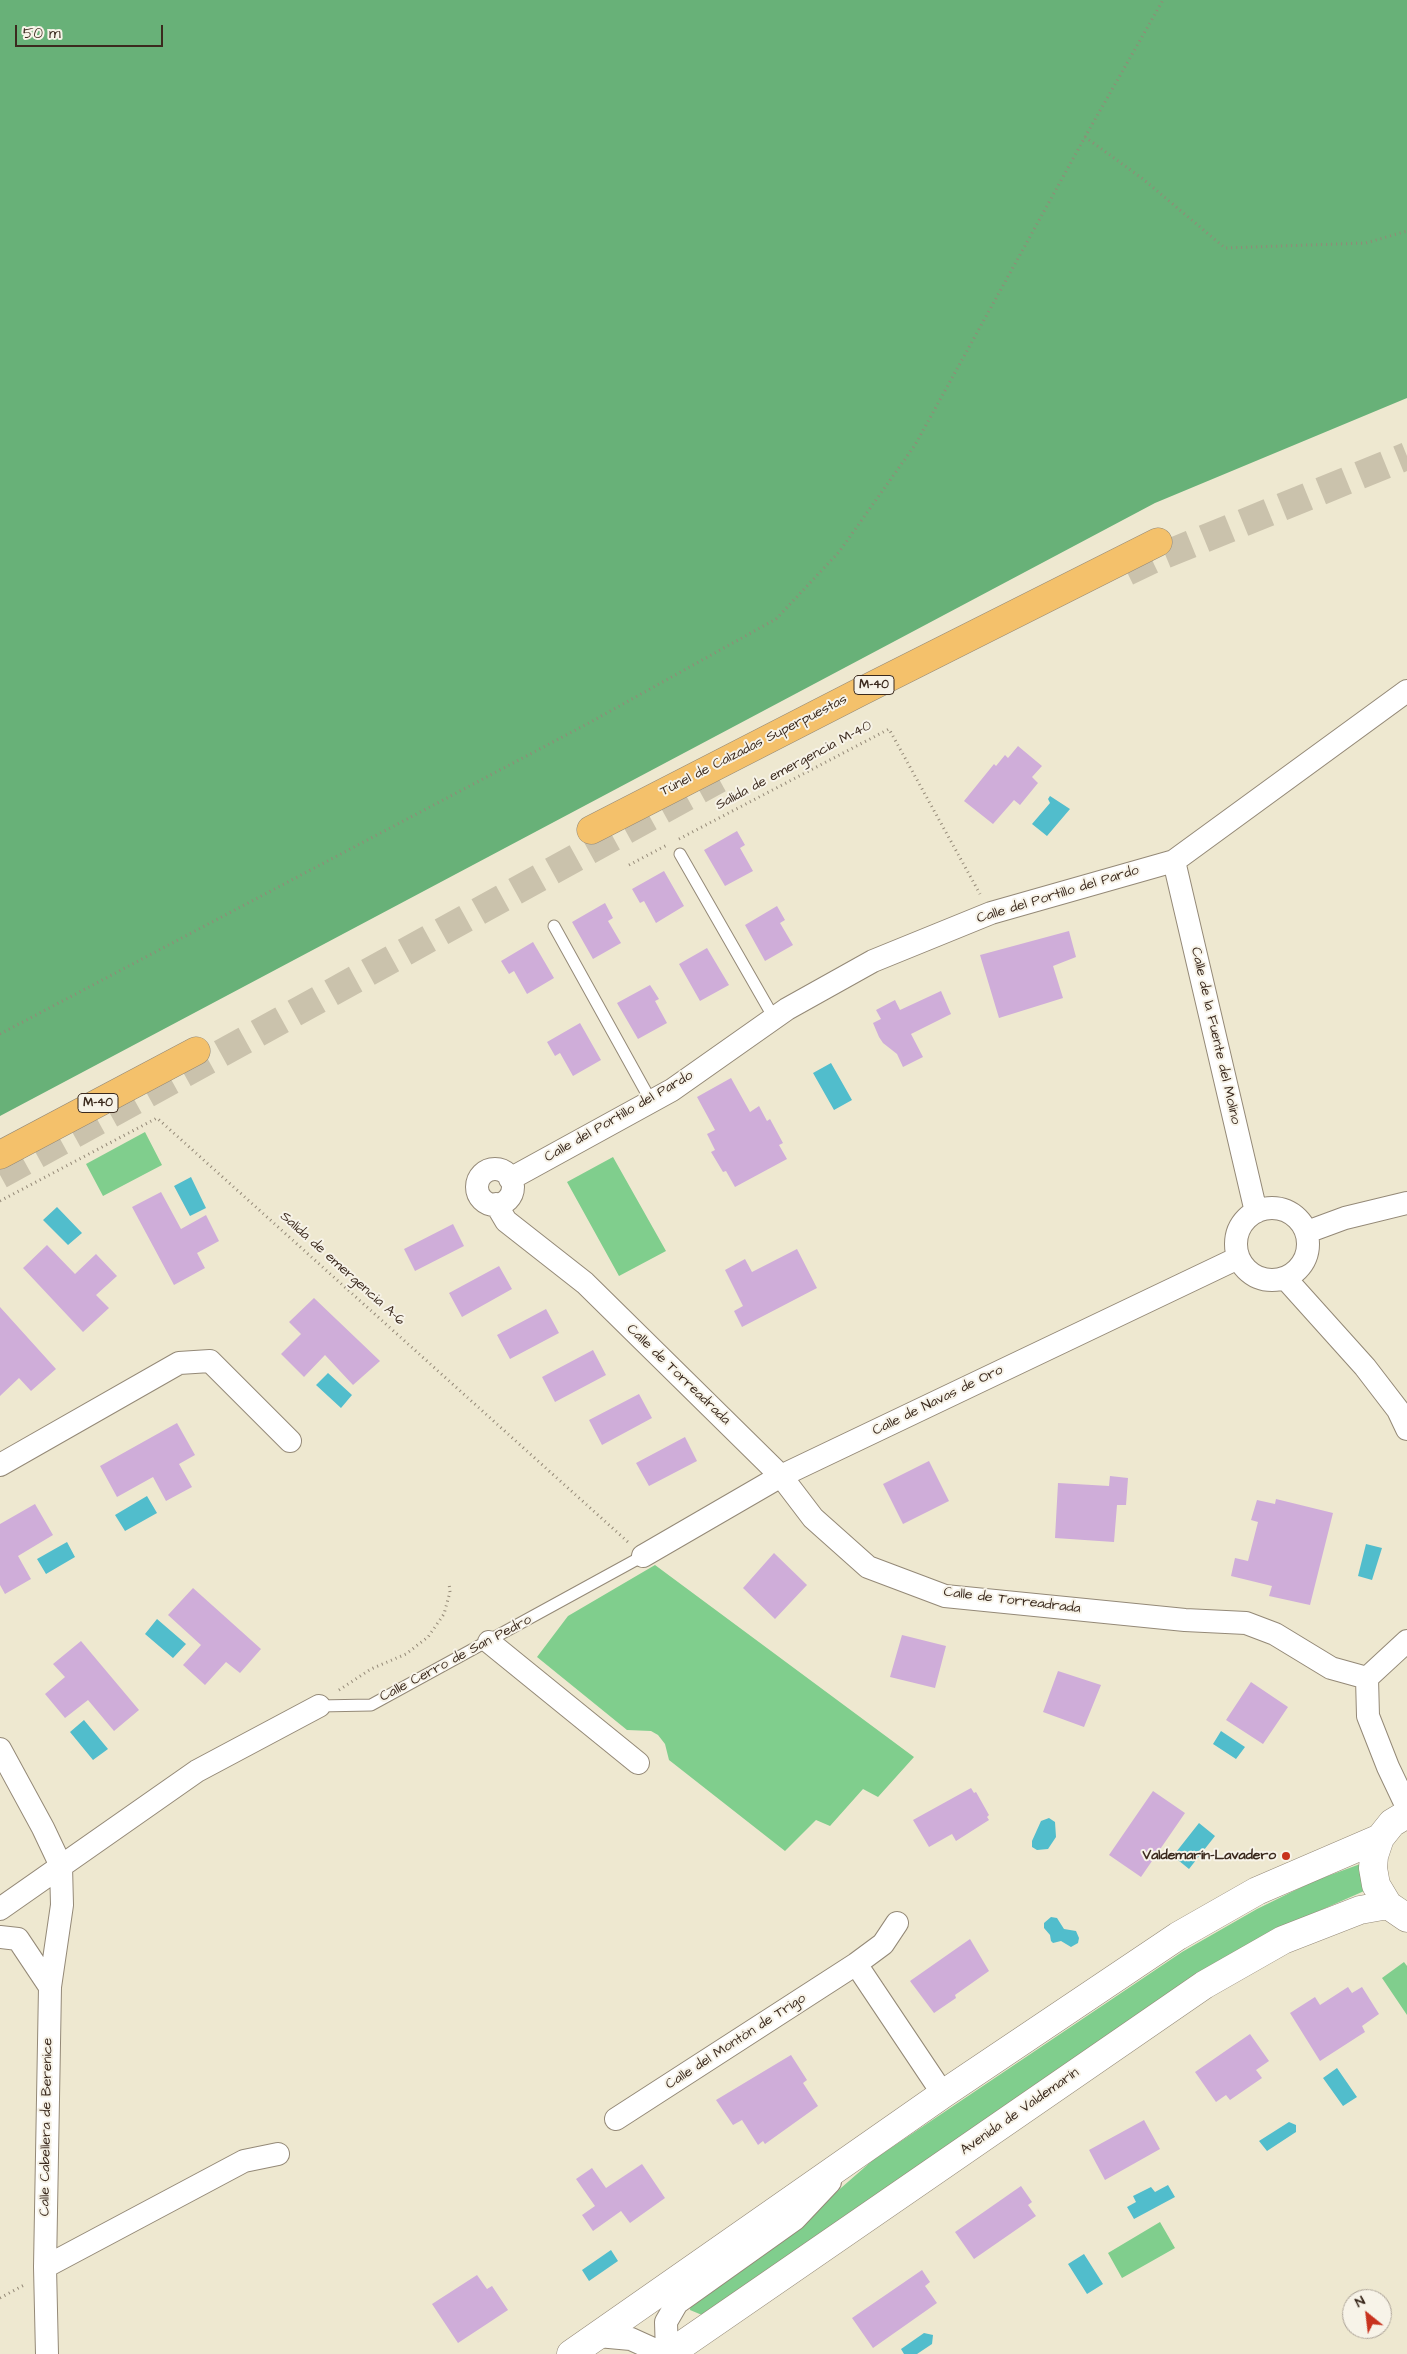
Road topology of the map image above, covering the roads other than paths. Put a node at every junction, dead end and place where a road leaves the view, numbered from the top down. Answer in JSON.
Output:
{"nodes":[{"id":1,"x":1158,"y":542,"type":"dead end"},
{"id":2,"x":1407,"y":691,"type":"edge"},
{"id":3,"x":591,"y":830,"type":"dead end"},
{"id":4,"x":680,"y":854,"type":"dead end"},
{"id":5,"x":1174,"y":861,"type":"junction"},
{"id":6,"x":554,"y":926,"type":"dead end"},
{"id":7,"x":774,"y":1018,"type":"junction"},
{"id":8,"x":196,"y":1051,"type":"dead end"},
{"id":9,"x":651,"y":1102,"type":"junction"},
{"id":10,"x":0,"y":1155,"type":"edge"},
{"id":11,"x":510,"y":1179,"type":"junction"},
{"id":12,"x":1407,"y":1203,"type":"edge"},
{"id":13,"x":496,"y":1204,"type":"junction"},
{"id":14,"x":1256,"y":1212,"type":"junction"},
{"id":15,"x":1307,"y":1232,"type":"junction"},
{"id":16,"x":1238,"y":1258,"type":"junction"},
{"id":17,"x":1285,"y":1278,"type":"junction"},
{"id":18,"x":1407,"y":1430,"type":"edge"},
{"id":19,"x":290,"y":1441,"type":"dead end"},
{"id":20,"x":0,"y":1465,"type":"edge"},
{"id":21,"x":781,"y":1476,"type":"junction"},
{"id":22,"x":643,"y":1556,"type":"joint"},
{"id":23,"x":1407,"y":1641,"type":"edge"},
{"id":24,"x":489,"y":1642,"type":"junction"},
{"id":25,"x":1367,"y":1678,"type":"junction"},
{"id":26,"x":318,"y":1706,"type":"joint"},
{"id":27,"x":0,"y":1749,"type":"edge"},
{"id":28,"x":638,"y":1763,"type":"dead end"},
{"id":29,"x":1407,"y":1807,"type":"edge"},
{"id":30,"x":1407,"y":1814,"type":"edge"},
{"id":31,"x":1380,"y":1838,"type":"junction"},
{"id":32,"x":61,"y":1866,"type":"junction"},
{"id":33,"x":0,"y":1909,"type":"edge"},
{"id":34,"x":1398,"y":1912,"type":"edge"},
{"id":35,"x":897,"y":1923,"type":"dead end"},
{"id":36,"x":0,"y":1937,"type":"edge"},
{"id":37,"x":856,"y":1964,"type":"junction"},
{"id":38,"x":50,"y":1987,"type":"junction"},
{"id":39,"x":943,"y":2094,"type":"junction"},
{"id":40,"x":616,"y":2119,"type":"dead end"},
{"id":41,"x":859,"y":2153,"type":"junction"},
{"id":42,"x":278,"y":2154,"type":"dead end"},
{"id":43,"x":45,"y":2267,"type":"junction"},
{"id":44,"x":598,"y":2336,"type":"junction"},
{"id":45,"x":47,"y":2354,"type":"edge"},
{"id":46,"x":571,"y":2354,"type":"edge"},
{"id":47,"x":666,"y":2354,"type":"edge"}],
"edges":[{"from":1,"to":3,"type":"highway","name":"Túnel de Calzadas Superpuestas","number":"M-40"},
{"from":2,"to":5,"type":"street","name":"Calle del Portillo del Pardo"},
{"from":4,"to":7,"type":"lane"},
{"from":5,"to":7,"type":"street","name":"Calle del Portillo del Pardo"},
{"from":5,"to":14,"type":"street","name":"Calle de la Fuente del Molino"},
{"from":6,"to":9,"type":"lane"},
{"from":7,"to":9,"type":"street","name":"Calle del Portillo del Pardo"},
{"from":8,"to":10,"type":"highway","number":"M-40"},
{"from":9,"to":11,"type":"street","name":"Calle del Portillo del Pardo"},
{"from":11,"to":13,"type":"street"},
{"from":11,"to":13,"type":"street"},
{"from":12,"to":15,"type":"street"},
{"from":13,"to":21,"type":"street","name":"Calle de Torreadrada"},
{"from":14,"to":15,"type":"street"},
{"from":14,"to":16,"type":"street"},
{"from":15,"to":17,"type":"street"},
{"from":16,"to":17,"type":"street"},
{"from":16,"to":21,"type":"street","name":"Calle de Navas de Oro"},
{"from":17,"to":18,"type":"street"},
{"from":19,"to":20,"type":"street"},
{"from":21,"to":22,"type":"street","name":"Calle de Navas de Oro"},
{"from":21,"to":25,"type":"street","name":"Calle de Torreadrada"},
{"from":22,"to":24,"type":"lane","name":"Calle Cerro de San Pedro"},
{"from":23,"to":25,"type":"street"},
{"from":24,"to":26,"type":"lane","name":"Calle Cerro de San Pedro"},
{"from":24,"to":28,"type":"street"},
{"from":25,"to":29,"type":"street"},
{"from":26,"to":32,"type":"street","name":"Calle Cerro de San Pedro"},
{"from":27,"to":32,"type":"street"},
{"from":30,"to":31,"type":"street"},
{"from":31,"to":34,"type":"street"},
{"from":31,"to":39,"type":"street"},
{"from":32,"to":33,"type":"street"},
{"from":32,"to":38,"type":"street","name":"Calle Cabellera de Berenice"},
{"from":34,"to":47,"type":"street","name":"Avenida de Valdemarín"},
{"from":35,"to":37,"type":"street","name":"Calle del Montón de Trigo"},
{"from":36,"to":38,"type":"street"},
{"from":37,"to":39,"type":"street"},
{"from":37,"to":40,"type":"street","name":"Calle del Montón de Trigo"},
{"from":38,"to":43,"type":"street","name":"Calle Cabellera de Berenice"},
{"from":39,"to":41,"type":"street"},
{"from":41,"to":44,"type":"street"},
{"from":41,"to":47,"type":"street"},
{"from":42,"to":43,"type":"street"},
{"from":43,"to":45,"type":"street","name":"Calle Cabellera de Berenice"},
{"from":44,"to":46,"type":"street"},
{"from":44,"to":47,"type":"street"}]}
